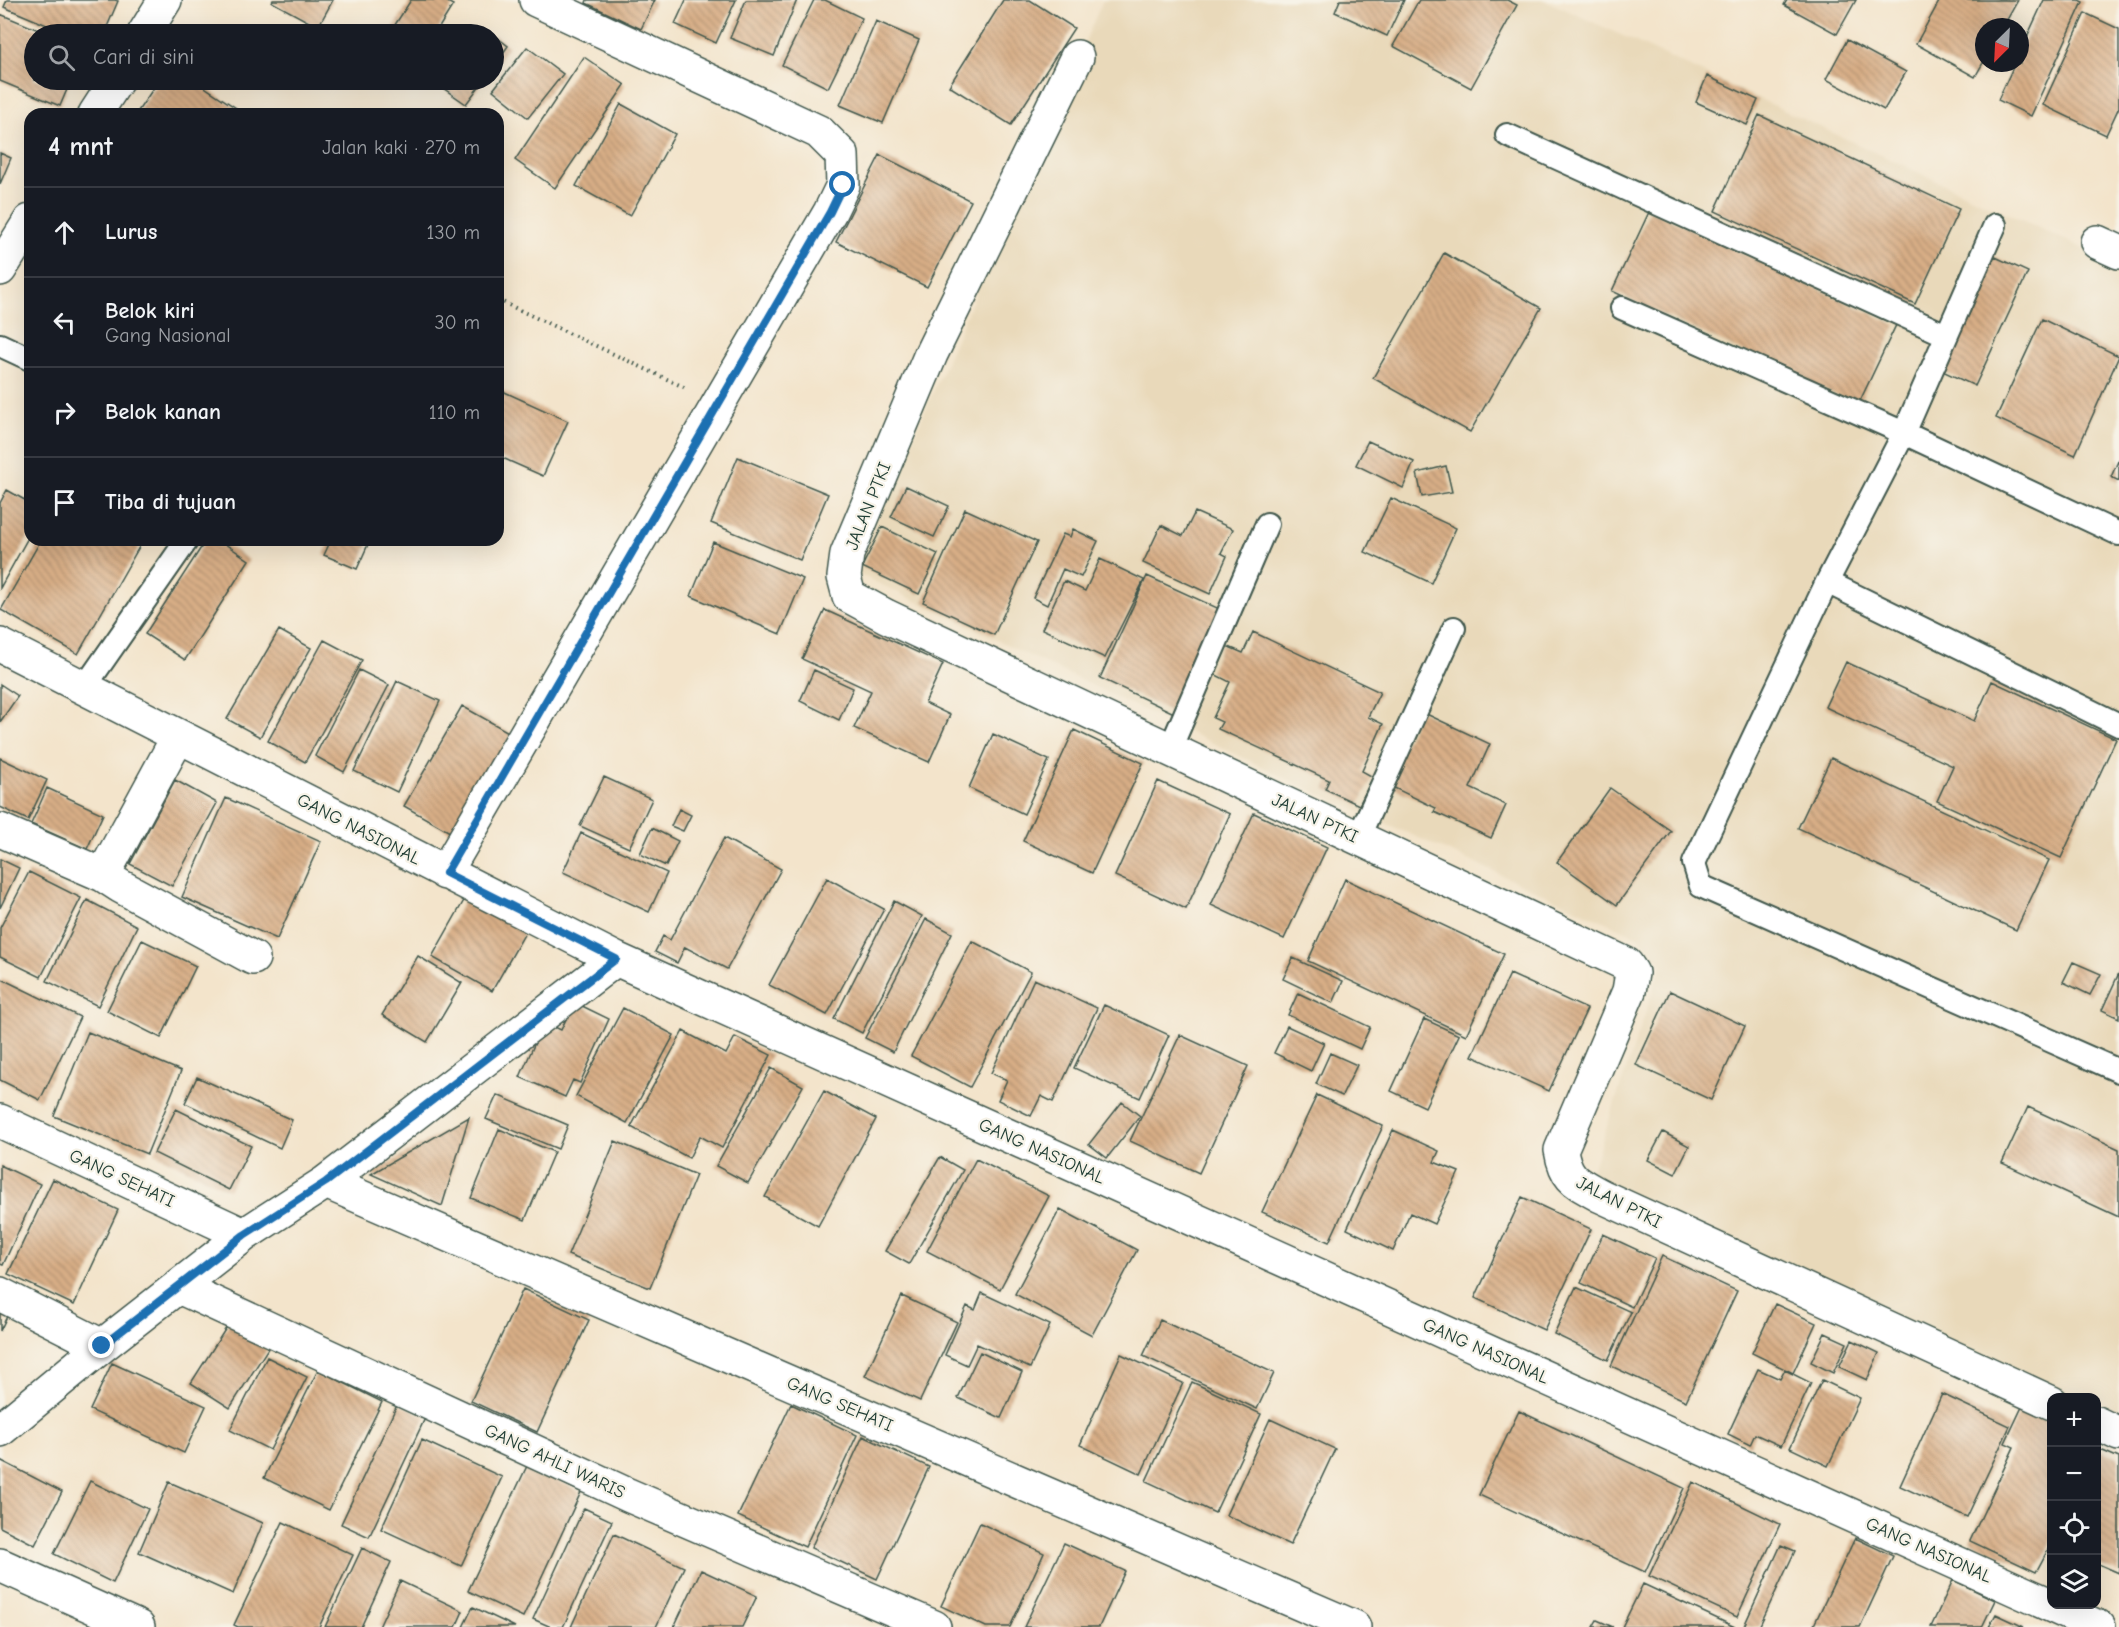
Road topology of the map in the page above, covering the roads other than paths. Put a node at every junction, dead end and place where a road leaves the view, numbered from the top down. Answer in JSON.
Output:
{"nodes":[{"id":1,"x":165,"y":0,"type":"edge"},
{"id":2,"x":536,"y":0,"type":"edge"},
{"id":3,"x":150,"y":24,"type":"edge"},
{"id":4,"x":1077,"y":57,"type":"dead end"},
{"id":5,"x":111,"y":90,"type":"edge"},
{"id":6,"x":99,"y":108,"type":"edge"},
{"id":7,"x":1507,"y":135,"type":"dead end"},
{"id":8,"x":1995,"y":225,"type":"dead end"},
{"id":9,"x":24,"y":230,"type":"edge"},
{"id":10,"x":0,"y":269,"type":"edge"},
{"id":11,"x":1622,"y":308,"type":"dead end"},
{"id":12,"x":1946,"y":335,"type":"junction"},
{"id":13,"x":0,"y":345,"type":"edge"},
{"id":14,"x":24,"y":356,"type":"edge"},
{"id":15,"x":1904,"y":433,"type":"junction"},
{"id":16,"x":1267,"y":524,"type":"dead end"},
{"id":17,"x":2119,"y":534,"type":"edge"},
{"id":18,"x":183,"y":546,"type":"edge"},
{"id":19,"x":1827,"y":582,"type":"junction"},
{"id":20,"x":1454,"y":627,"type":"dead end"},
{"id":21,"x":0,"y":645,"type":"edge"},
{"id":22,"x":84,"y":688,"type":"junction"},
{"id":23,"x":2119,"y":725,"type":"edge"},
{"id":24,"x":178,"y":737,"type":"junction"},
{"id":25,"x":1170,"y":749,"type":"junction"},
{"id":26,"x":0,"y":830,"type":"edge"},
{"id":27,"x":1358,"y":838,"type":"junction"},
{"id":28,"x":446,"y":873,"type":"junction"},
{"id":29,"x":103,"y":875,"type":"junction"},
{"id":30,"x":252,"y":957,"type":"dead end"},
{"id":31,"x":616,"y":959,"type":"junction"},
{"id":32,"x":2119,"y":1071,"type":"edge"},
{"id":33,"x":0,"y":1121,"type":"edge"},
{"id":34,"x":326,"y":1182,"type":"junction"},
{"id":35,"x":244,"y":1235,"type":"junction"},
{"id":36,"x":179,"y":1287,"type":"junction"},
{"id":37,"x":0,"y":1294,"type":"edge"},
{"id":38,"x":102,"y":1346,"type":"junction"},
{"id":39,"x":2047,"y":1401,"type":"edge"},
{"id":40,"x":2101,"y":1425,"type":"edge"},
{"id":41,"x":0,"y":1430,"type":"edge"},
{"id":42,"x":2119,"y":1434,"type":"edge"},
{"id":43,"x":0,"y":1565,"type":"edge"},
{"id":44,"x":138,"y":1627,"type":"edge"},
{"id":45,"x":934,"y":1627,"type":"edge"},
{"id":46,"x":1354,"y":1627,"type":"edge"},
{"id":47,"x":2099,"y":1627,"type":"edge"}],
"edges":[{"from":1,"to":3,"type":"street"},
{"from":2,"to":28,"type":"street"},
{"from":4,"to":25,"type":"street","name":"JALAN PTKI"},
{"from":5,"to":6,"type":"street"},
{"from":7,"to":12,"type":"lane"},
{"from":8,"to":12,"type":"lane"},
{"from":9,"to":10,"type":"street"},
{"from":11,"to":15,"type":"lane"},
{"from":12,"to":15,"type":"lane"},
{"from":13,"to":14,"type":"lane"},
{"from":15,"to":17,"type":"lane"},
{"from":15,"to":19,"type":"lane"},
{"from":16,"to":25,"type":"lane"},
{"from":18,"to":22,"type":"lane"},
{"from":19,"to":23,"type":"lane"},
{"from":19,"to":32,"type":"lane"},
{"from":20,"to":27,"type":"lane"},
{"from":21,"to":22,"type":"street","name":"GANG NASIONAL"},
{"from":22,"to":24,"type":"street","name":"GANG NASIONAL"},
{"from":24,"to":28,"type":"street","name":"GANG NASIONAL"},
{"from":24,"to":29,"type":"street"},
{"from":25,"to":27,"type":"street","name":"JALAN PTKI"},
{"from":26,"to":29,"type":"street"},
{"from":27,"to":39,"type":"street","name":"JALAN PTKI"},
{"from":28,"to":31,"type":"street","name":"GANG NASIONAL"},
{"from":29,"to":30,"type":"street"},
{"from":31,"to":34,"type":"street"},
{"from":31,"to":47,"type":"street","name":"GANG NASIONAL"},
{"from":33,"to":35,"type":"street","name":"GANG SEHATI"},
{"from":34,"to":35,"type":"street"},
{"from":34,"to":46,"type":"street","name":"GANG SEHATI"},
{"from":35,"to":36,"type":"street"},
{"from":36,"to":38,"type":"street"},
{"from":36,"to":45,"type":"street","name":"GANG AHLI WARIS"},
{"from":37,"to":38,"type":"street"},
{"from":38,"to":41,"type":"street"},
{"from":40,"to":42,"type":"street"},
{"from":43,"to":44,"type":"street"}]}
